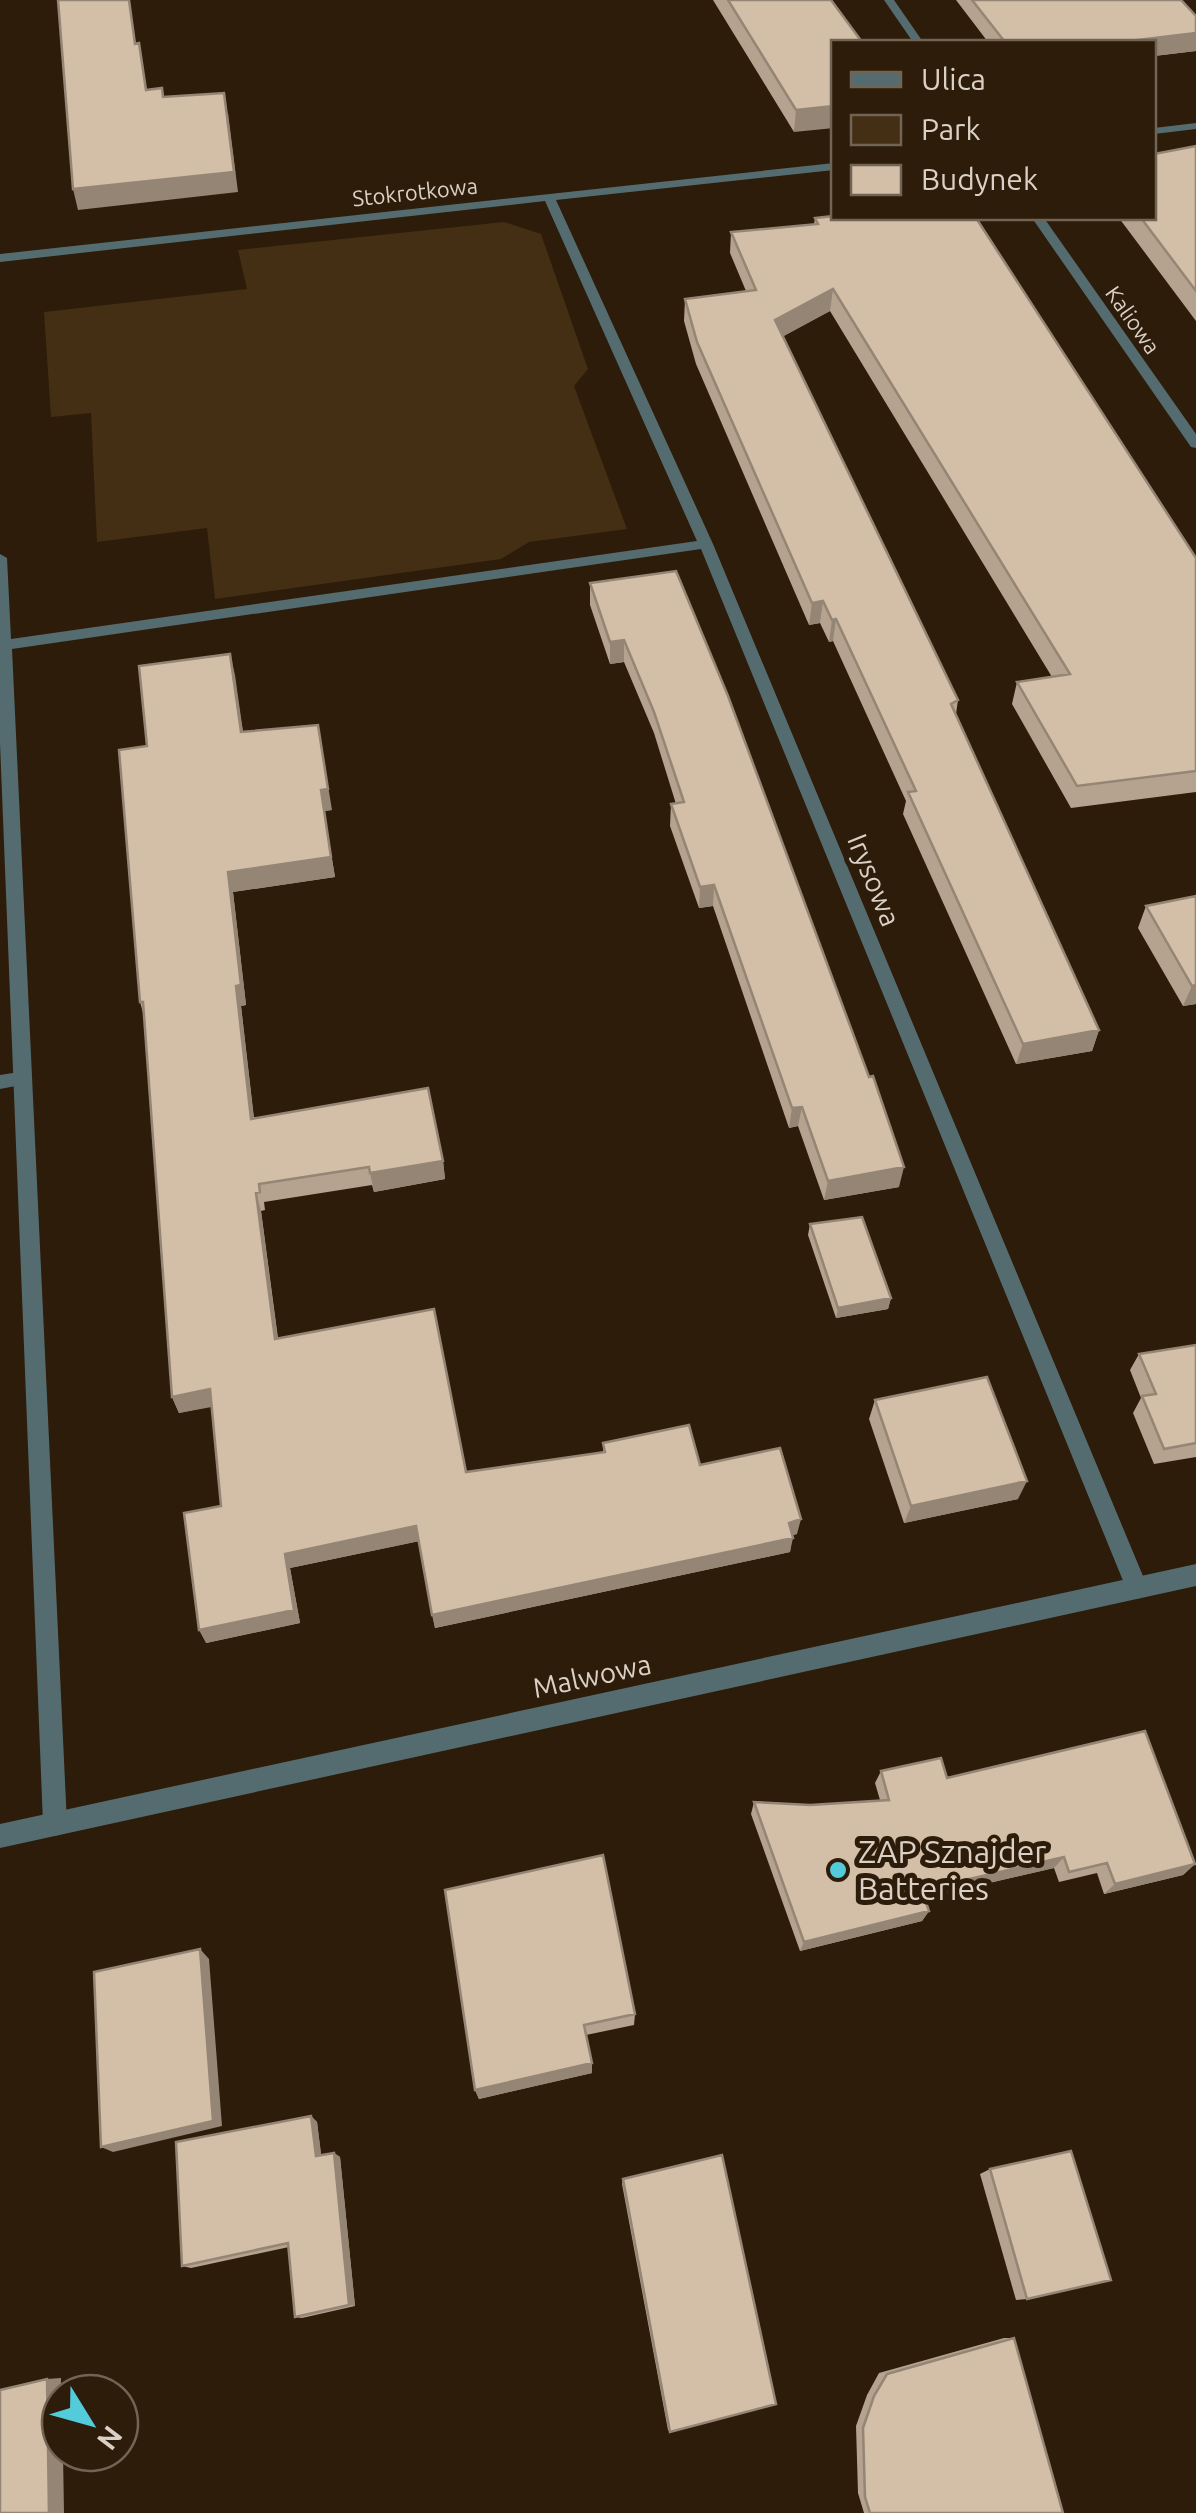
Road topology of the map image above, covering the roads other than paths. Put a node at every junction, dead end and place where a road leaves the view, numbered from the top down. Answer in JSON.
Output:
{"nodes":[{"id":1,"x":889,"y":0,"type":"edge"},
{"id":2,"x":917,"y":40,"type":"edge"},
{"id":3,"x":1196,"y":126,"type":"edge"},
{"id":4,"x":1156,"y":130,"type":"edge"},
{"id":5,"x":831,"y":166,"type":"edge"},
{"id":6,"x":550,"y":198,"type":"junction"},
{"id":7,"x":1039,"y":220,"type":"edge"},
{"id":8,"x":0,"y":258,"type":"edge"},
{"id":9,"x":1196,"y":444,"type":"edge"},
{"id":10,"x":706,"y":544,"type":"junction"},
{"id":11,"x":0,"y":558,"type":"edge"},
{"id":12,"x":2,"y":645,"type":"edge"},
{"id":13,"x":10,"y":1080,"type":"edge"},
{"id":14,"x":1196,"y":1575,"type":"edge"},
{"id":15,"x":1137,"y":1588,"type":"junction"},
{"id":16,"x":54,"y":1824,"type":"junction"},
{"id":17,"x":0,"y":1836,"type":"edge"}],
"edges":[{"from":1,"to":2,"type":"street"},
{"from":3,"to":4,"type":"street"},
{"from":5,"to":6,"type":"street","name":"Stokrotkowa"},
{"from":6,"to":8,"type":"street","name":"Stokrotkowa"},
{"from":6,"to":10,"type":"street","name":"Irysowa"},
{"from":7,"to":9,"type":"street","name":"Kaliowa"},
{"from":10,"to":12,"type":"street"},
{"from":10,"to":15,"type":"street","name":"Irysowa"},
{"from":11,"to":12,"type":"street"},
{"from":12,"to":13,"type":"street"},
{"from":13,"to":16,"type":"street"},
{"from":14,"to":15,"type":"street","name":"Malwowa"},
{"from":15,"to":16,"type":"street","name":"Malwowa"},
{"from":16,"to":17,"type":"street","name":"Malwowa"}]}
